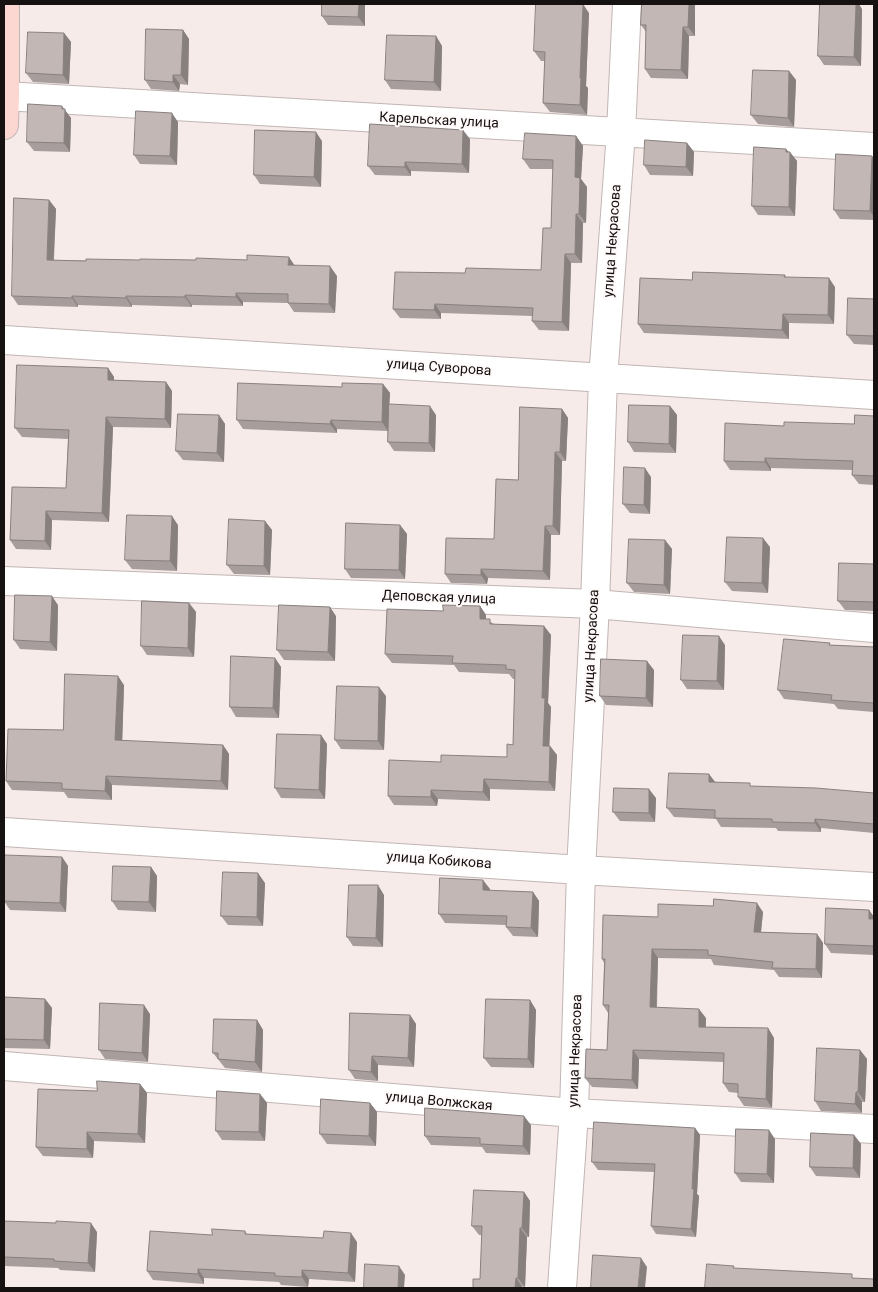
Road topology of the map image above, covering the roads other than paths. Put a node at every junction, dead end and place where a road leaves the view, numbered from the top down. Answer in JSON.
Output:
{"nodes":[{"id":1,"x":5,"y":4,"type":"edge"},
{"id":2,"x":627,"y":4,"type":"edge"},
{"id":3,"x":4,"y":96,"type":"edge"},
{"id":4,"x":4,"y":126,"type":"edge"},
{"id":5,"x":621,"y":132,"type":"junction"},
{"id":6,"x":874,"y":147,"type":"edge"},
{"id":7,"x":4,"y":340,"type":"edge"},
{"id":8,"x":603,"y":379,"type":"junction"},
{"id":9,"x":874,"y":395,"type":"edge"},
{"id":10,"x":4,"y":580,"type":"edge"},
{"id":11,"x":595,"y":604,"type":"junction"},
{"id":12,"x":874,"y":628,"type":"edge"},
{"id":13,"x":4,"y":832,"type":"edge"},
{"id":14,"x":581,"y":870,"type":"junction"},
{"id":15,"x":874,"y":887,"type":"edge"},
{"id":16,"x":4,"y":1066,"type":"edge"},
{"id":17,"x":574,"y":1113,"type":"junction"},
{"id":18,"x":874,"y":1129,"type":"edge"},
{"id":19,"x":562,"y":1288,"type":"edge"}],
"edges":[{"from":1,"to":3,"type":"street"},
{"from":2,"to":5,"type":"street","name":"улица Некрасова"},
{"from":3,"to":4,"type":"street"},
{"from":3,"to":5,"type":"street","name":"Карельская улица"},
{"from":5,"to":6,"type":"street","name":"Карельская улица"},
{"from":5,"to":8,"type":"street","name":"улица Некрасова"},
{"from":7,"to":8,"type":"street","name":"улица Суворова"},
{"from":8,"to":9,"type":"street","name":"улица Суворова"},
{"from":8,"to":11,"type":"street","name":"улица Некрасова"},
{"from":10,"to":11,"type":"street","name":"Деповская улица"},
{"from":11,"to":12,"type":"street","name":"Деповская улица"},
{"from":11,"to":14,"type":"street","name":"улица Некрасова"},
{"from":13,"to":14,"type":"street","name":"улица Кобикова"},
{"from":14,"to":15,"type":"street","name":"улица Кобикова"},
{"from":14,"to":17,"type":"street","name":"улица Некрасова"},
{"from":16,"to":17,"type":"street","name":"улица Волжская"},
{"from":17,"to":18,"type":"street","name":"улица Волжская"},
{"from":17,"to":19,"type":"street","name":"улица Некрасова"}]}
